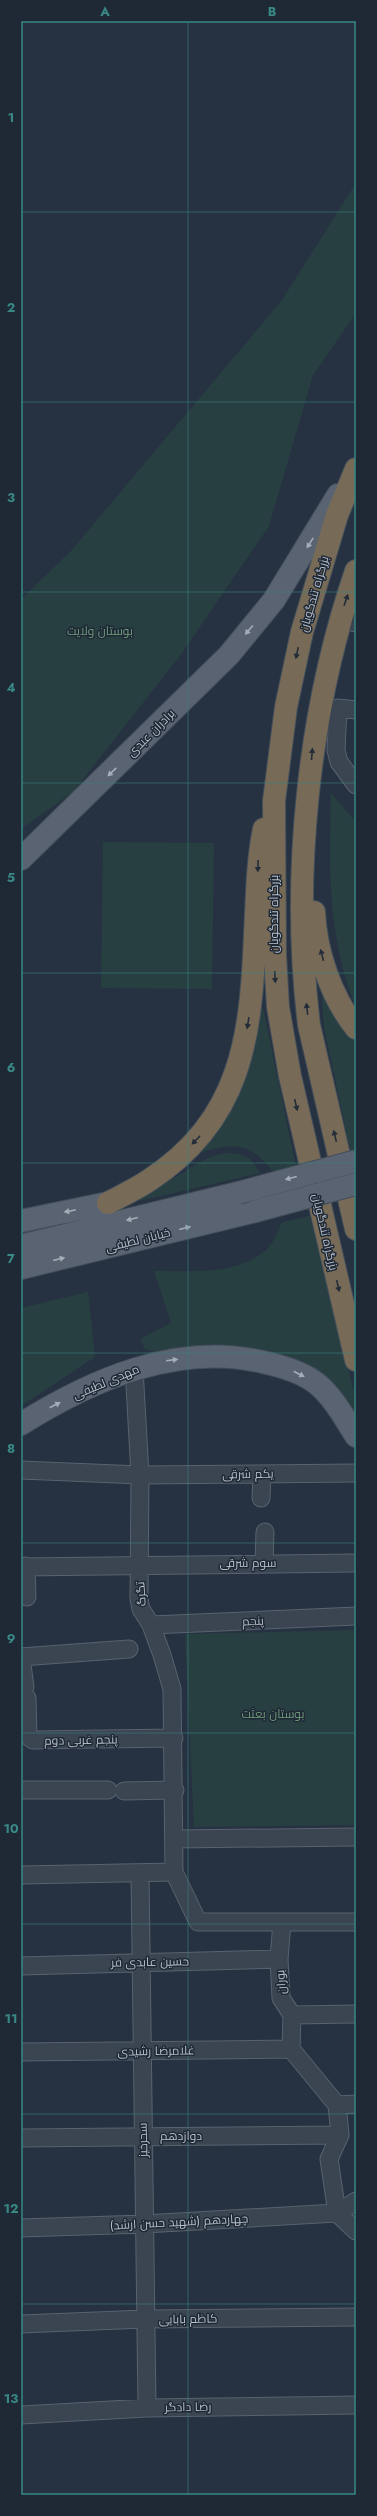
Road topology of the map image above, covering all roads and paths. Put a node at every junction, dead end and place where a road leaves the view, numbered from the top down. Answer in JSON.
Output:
{"nodes":[{"id":1,"x":356,"y":460,"type":"edge"},
{"id":2,"x":356,"y":469,"type":"edge"},
{"id":3,"x":356,"y":571,"type":"edge"},
{"id":4,"x":348,"y":622,"type":"edge"},
{"id":5,"x":356,"y":710,"type":"edge"},
{"id":6,"x":310,"y":777,"type":"junction"},
{"id":7,"x":356,"y":785,"type":"edge"},
{"id":8,"x":274,"y":801,"type":"junction"},
{"id":9,"x":21,"y":859,"type":"edge"},
{"id":10,"x":356,"y":1028,"type":"edge"},
{"id":11,"x":356,"y":1161,"type":"edge"},
{"id":12,"x":356,"y":1184,"type":"edge"},
{"id":13,"x":108,"y":1203,"type":"joint"},
{"id":14,"x":21,"y":1221,"type":"edge"},
{"id":15,"x":356,"y":1229,"type":"edge"},
{"id":16,"x":21,"y":1246,"type":"edge"},
{"id":17,"x":21,"y":1268,"type":"edge"},
{"id":18,"x":356,"y":1360,"type":"edge"},
{"id":19,"x":134,"y":1368,"type":"junction"},
{"id":20,"x":21,"y":1424,"type":"edge"},
{"id":21,"x":356,"y":1436,"type":"edge"},
{"id":22,"x":21,"y":1470,"type":"edge"},
{"id":23,"x":356,"y":1473,"type":"edge"},
{"id":24,"x":262,"y":1474,"type":"junction"},
{"id":25,"x":140,"y":1475,"type":"junction"},
{"id":26,"x":261,"y":1498,"type":"dead end"},
{"id":27,"x":264,"y":1532,"type":"dead end"},
{"id":28,"x":264,"y":1563,"type":"junction"},
{"id":29,"x":356,"y":1563,"type":"edge"},
{"id":30,"x":140,"y":1564,"type":"junction"},
{"id":31,"x":24,"y":1566,"type":"edge"},
{"id":32,"x":27,"y":1597,"type":"dead end"},
{"id":33,"x":356,"y":1616,"type":"edge"},
{"id":34,"x":151,"y":1625,"type":"junction"},
{"id":35,"x":129,"y":1649,"type":"dead end"},
{"id":36,"x":21,"y":1657,"type":"edge"},
{"id":37,"x":174,"y":1738,"type":"junction"},
{"id":38,"x":21,"y":1790,"type":"edge"},
{"id":39,"x":175,"y":1790,"type":"junction"},
{"id":40,"x":356,"y":1837,"type":"edge"},
{"id":41,"x":175,"y":1839,"type":"junction"},
{"id":42,"x":174,"y":1872,"type":"junction"},
{"id":43,"x":140,"y":1873,"type":"junction"},
{"id":44,"x":21,"y":1875,"type":"edge"},
{"id":45,"x":282,"y":1922,"type":"junction"},
{"id":46,"x":356,"y":1922,"type":"edge"},
{"id":47,"x":279,"y":1959,"type":"junction"},
{"id":48,"x":141,"y":1962,"type":"junction"},
{"id":49,"x":21,"y":1966,"type":"edge"},
{"id":50,"x":356,"y":2014,"type":"edge"},
{"id":51,"x":292,"y":2015,"type":"junction"},
{"id":52,"x":291,"y":2049,"type":"junction"},
{"id":53,"x":142,"y":2051,"type":"junction"},
{"id":54,"x":21,"y":2052,"type":"edge"},
{"id":55,"x":356,"y":2104,"type":"edge"},
{"id":56,"x":337,"y":2105,"type":"junction"},
{"id":57,"x":340,"y":2135,"type":"junction"},
{"id":58,"x":143,"y":2137,"type":"junction"},
{"id":59,"x":21,"y":2138,"type":"edge"},
{"id":60,"x":356,"y":2201,"type":"edge"},
{"id":61,"x":337,"y":2214,"type":"junction"},
{"id":62,"x":144,"y":2224,"type":"junction"},
{"id":63,"x":21,"y":2228,"type":"edge"},
{"id":64,"x":356,"y":2231,"type":"edge"},
{"id":65,"x":356,"y":2317,"type":"edge"},
{"id":66,"x":145,"y":2319,"type":"junction"},
{"id":67,"x":21,"y":2324,"type":"edge"},
{"id":68,"x":356,"y":2405,"type":"edge"},
{"id":69,"x":147,"y":2408,"type":"junction"},
{"id":70,"x":21,"y":2414,"type":"edge"}],
"edges":[{"from":1,"to":9,"type":"main road","name":"برادران عبدی","one_way":true},
{"from":2,"to":8,"type":"highway","name":"بزرگراه تندگویان","one_way":true},
{"from":4,"to":3,"type":"highway","one_way":true},
{"from":6,"to":4,"type":"highway","one_way":true},
{"from":5,"to":7,"type":"street"},
{"from":10,"to":6,"type":"highway","one_way":true},
{"from":15,"to":6,"type":"highway","one_way":true},
{"from":8,"to":13,"type":"highway","one_way":true},
{"from":8,"to":18,"type":"highway","name":"بزرگراه تندگویان","one_way":true},
{"from":11,"to":16,"type":"main road","name":"خیابان لطیفی","one_way":true,"bridge":true},
{"from":17,"to":12,"type":"main road","name":"خیابان لطیفی","one_way":true,"bridge":true},
{"from":13,"to":14,"type":"main road","one_way":true},
{"from":20,"to":19,"type":"main road","name":"مهدی لطیفی","one_way":true},
{"from":19,"to":21,"type":"main road","name":"مهدی لطیفی","one_way":true},
{"from":19,"to":25,"type":"street","name":"تگرگ"},
{"from":22,"to":25,"type":"street","name":"یکم شرقی"},
{"from":23,"to":24,"type":"street","name":"یکم شرقی"},
{"from":24,"to":25,"type":"street","name":"یکم شرقی"},
{"from":24,"to":26,"type":"street"},
{"from":25,"to":30,"type":"street","name":"تگرگ"},
{"from":27,"to":28,"type":"street"},
{"from":28,"to":29,"type":"street","name":"سوم شرقی"},
{"from":28,"to":30,"type":"street","name":"سوم شرقی"},
{"from":30,"to":31,"type":"street","name":"سوم شرقی"},
{"from":30,"to":34,"type":"street","name":"تگرگ"},
{"from":31,"to":32,"type":"street"},
{"from":33,"to":34,"type":"street","name":"پنجم"},
{"from":34,"to":37,"type":"street","name":"تگرگ"},
{"from":35,"to":36,"type":"street"},
{"from":36,"to":37,"type":"street","name":"پنجم غربی دوم"},
{"from":37,"to":39,"type":"street","name":"تگرگ"},
{"from":38,"to":39,"type":"street"},
{"from":39,"to":41,"type":"street","name":"تگرگ"},
{"from":40,"to":41,"type":"street"},
{"from":41,"to":42,"type":"street"},
{"from":42,"to":43,"type":"street"},
{"from":42,"to":45,"type":"street"},
{"from":43,"to":44,"type":"street"},
{"from":43,"to":48,"type":"street","name":"سحرخیز"},
{"from":45,"to":46,"type":"street"},
{"from":45,"to":47,"type":"street","name":"بوران"},
{"from":47,"to":48,"type":"street","name":"حسین عابدی‌ فر"},
{"from":47,"to":51,"type":"street","name":"بوران"},
{"from":48,"to":49,"type":"street","name":"حسین عابدی‌ فر"},
{"from":48,"to":53,"type":"street","name":"سحرخیز"},
{"from":50,"to":51,"type":"street"},
{"from":51,"to":52,"type":"street"},
{"from":52,"to":53,"type":"street","name":"غلامرضا رشیدی"},
{"from":52,"to":56,"type":"street"},
{"from":53,"to":54,"type":"street","name":"غلامرضا رشیدی"},
{"from":53,"to":58,"type":"street","name":"سحرخیز"},
{"from":55,"to":56,"type":"street"},
{"from":56,"to":57,"type":"street"},
{"from":57,"to":58,"type":"street","name":"دوازدهم"},
{"from":57,"to":61,"type":"street"},
{"from":58,"to":59,"type":"street","name":"دوازدهم"},
{"from":58,"to":62,"type":"street","name":"سحرخیز"},
{"from":60,"to":61,"type":"street"},
{"from":61,"to":62,"type":"street","name":"چهاردهم (شهید حسن ارشد)"},
{"from":61,"to":64,"type":"street"},
{"from":62,"to":63,"type":"street","name":"چهاردهم (شهید حسن ارشد)"},
{"from":62,"to":66,"type":"street","name":"سحرخیز"},
{"from":65,"to":66,"type":"street","name":"کاظم بابایی"},
{"from":66,"to":67,"type":"street","name":"کاظم بابایی"},
{"from":66,"to":69,"type":"street","name":"سحرخیز"},
{"from":68,"to":69,"type":"street","name":"رضا دادگر"},
{"from":69,"to":70,"type":"street","name":"رضا دادگر"}]}
